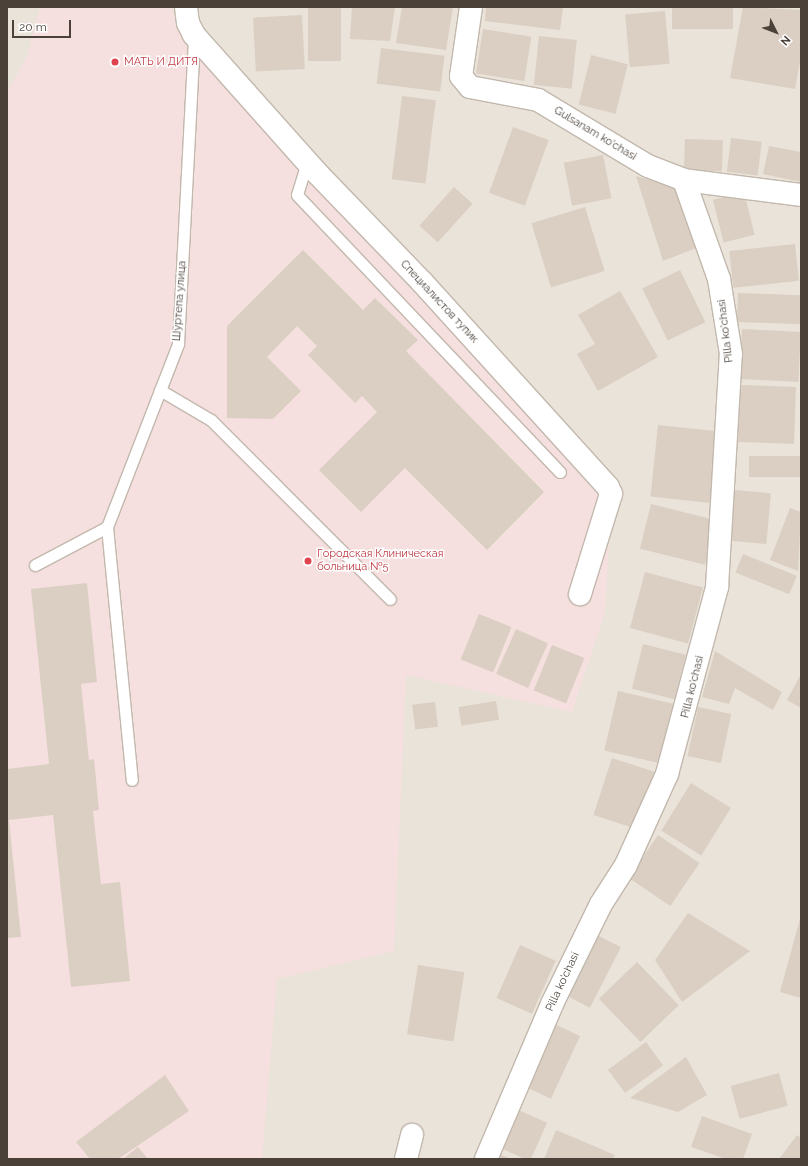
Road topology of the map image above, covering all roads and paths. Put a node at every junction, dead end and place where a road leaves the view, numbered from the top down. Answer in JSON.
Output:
{"nodes":[{"id":1,"x":186,"y":7,"type":"edge"},
{"id":2,"x":471,"y":7,"type":"edge"},
{"id":3,"x":194,"y":35,"type":"junction"},
{"id":4,"x":307,"y":162,"type":"junction"},
{"id":5,"x":684,"y":180,"type":"junction"},
{"id":6,"x":801,"y":195,"type":"edge"},
{"id":7,"x":160,"y":390,"type":"junction"},
{"id":8,"x":560,"y":472,"type":"dead end"},
{"id":9,"x":107,"y":527,"type":"junction"},
{"id":10,"x":36,"y":565,"type":"dead end"},
{"id":11,"x":580,"y":594,"type":"dead end"},
{"id":12,"x":390,"y":598,"type":"dead end"},
{"id":13,"x":132,"y":780,"type":"dead end"},
{"id":14,"x":412,"y":1135,"type":"dead end"},
{"id":15,"x":406,"y":1159,"type":"edge"},
{"id":16,"x":486,"y":1159,"type":"edge"}],
"edges":[{"from":1,"to":3,"type":"street","name":"Шуртепа улица"},
{"from":2,"to":5,"type":"street","name":"Gulsanam ko'chasi"},
{"from":3,"to":4,"type":"street","name":"Специалистов тупик"},
{"from":3,"to":7,"type":"lane","name":"Шуртепа улица"},
{"from":4,"to":8,"type":"lane"},
{"from":4,"to":11,"type":"street","name":"Специалистов тупик"},
{"from":5,"to":6,"type":"street","name":"Gulsanam ko'chasi"},
{"from":5,"to":16,"type":"street","name":"Pilla ko'chasi"},
{"from":7,"to":9,"type":"lane","name":"Шуртепа улица"},
{"from":7,"to":12,"type":"lane"},
{"from":9,"to":10,"type":"lane"},
{"from":9,"to":13,"type":"lane"},
{"from":14,"to":15,"type":"street"}]}
